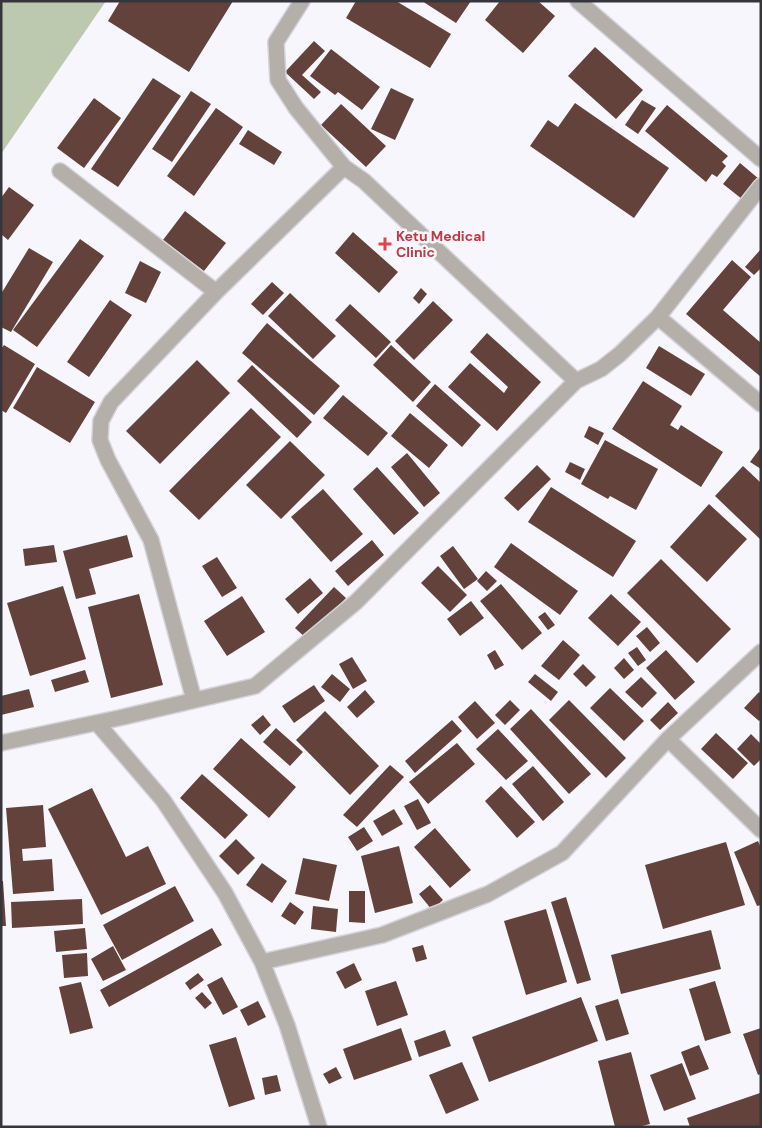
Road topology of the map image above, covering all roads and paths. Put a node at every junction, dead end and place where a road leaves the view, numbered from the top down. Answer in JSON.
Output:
{"nodes":[{"id":1,"x":302,"y":1,"type":"edge"},
{"id":2,"x":578,"y":1,"type":"edge"},
{"id":3,"x":761,"y":159,"type":"edge"},
{"id":4,"x":344,"y":167,"type":"junction"},
{"id":5,"x":60,"y":171,"type":"dead end"},
{"id":6,"x":761,"y":186,"type":"edge"},
{"id":7,"x":216,"y":292,"type":"junction"},
{"id":8,"x":658,"y":317,"type":"junction"},
{"id":9,"x":576,"y":381,"type":"junction"},
{"id":10,"x":761,"y":404,"type":"edge"},
{"id":11,"x":761,"y":652,"type":"edge"},
{"id":12,"x":194,"y":700,"type":"junction"},
{"id":13,"x":97,"y":723,"type":"junction"},
{"id":14,"x":668,"y":739,"type":"junction"},
{"id":15,"x":1,"y":743,"type":"edge"},
{"id":16,"x":761,"y":830,"type":"edge"},
{"id":17,"x":262,"y":962,"type":"junction"},
{"id":18,"x":319,"y":1127,"type":"edge"}],
"edges":[{"from":1,"to":4,"type":"street"},
{"from":2,"to":3,"type":"street"},
{"from":4,"to":7,"type":"street"},
{"from":4,"to":9,"type":"street"},
{"from":5,"to":7,"type":"street"},
{"from":6,"to":8,"type":"street"},
{"from":7,"to":12,"type":"street"},
{"from":8,"to":9,"type":"street"},
{"from":8,"to":10,"type":"street"},
{"from":9,"to":12,"type":"street"},
{"from":11,"to":14,"type":"street"},
{"from":12,"to":13,"type":"street"},
{"from":13,"to":15,"type":"street"},
{"from":13,"to":17,"type":"street"},
{"from":14,"to":16,"type":"street"},
{"from":14,"to":17,"type":"street"},
{"from":17,"to":18,"type":"street"}]}
